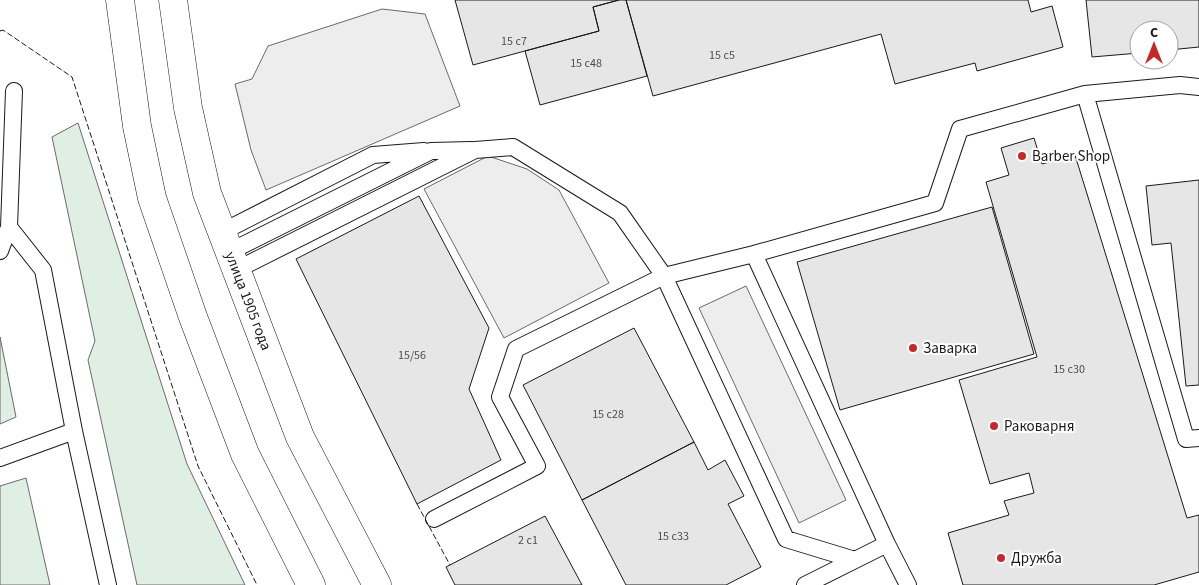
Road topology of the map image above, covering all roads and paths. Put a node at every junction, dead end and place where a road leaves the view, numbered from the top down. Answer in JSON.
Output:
{"nodes":[{"id":1,"x":120,"y":0,"type":"edge"},
{"id":2,"x":173,"y":0,"type":"edge"},
{"id":3,"x":1199,"y":87,"type":"edge"},
{"id":4,"x":14,"y":91,"type":"dead end"},
{"id":5,"x":1085,"y":94,"type":"junction"},
{"id":6,"x":475,"y":150,"type":"junction"},
{"id":7,"x":431,"y":151,"type":"junction"},
{"id":8,"x":4,"y":228,"type":"edge"},
{"id":9,"x":229,"y":251,"type":"junction"},
{"id":10,"x":0,"y":252,"type":"edge"},
{"id":11,"x":754,"y":254,"type":"junction"},
{"id":12,"x":664,"y":276,"type":"junction"},
{"id":13,"x":74,"y":431,"type":"junction"},
{"id":14,"x":1199,"y":438,"type":"edge"},
{"id":15,"x":0,"y":458,"type":"edge"},
{"id":16,"x":434,"y":519,"type":"dead end"},
{"id":17,"x":887,"y":544,"type":"junction"},
{"id":18,"x":855,"y":560,"type":"junction"},
{"id":19,"x":108,"y":585,"type":"edge"},
{"id":20,"x":311,"y":585,"type":"edge"},
{"id":21,"x":376,"y":585,"type":"edge"},
{"id":22,"x":805,"y":585,"type":"edge"},
{"id":23,"x":908,"y":585,"type":"edge"}],
"edges":[{"from":1,"to":20,"type":"main road"},
{"from":2,"to":9,"type":"main road","name":"улица 1905 года"},
{"from":3,"to":5,"type":"lane"},
{"from":4,"to":8,"type":"lane"},
{"from":5,"to":11,"type":"lane"},
{"from":5,"to":14,"type":"lane"},
{"from":6,"to":7,"type":"lane"},
{"from":6,"to":9,"type":"lane"},
{"from":6,"to":12,"type":"lane"},
{"from":7,"to":9,"type":"lane"},
{"from":7,"to":9,"type":"lane"},
{"from":8,"to":10,"type":"lane"},
{"from":8,"to":13,"type":"lane"},
{"from":9,"to":21,"type":"main road","name":"улица 1905 года"},
{"from":11,"to":12,"type":"lane"},
{"from":11,"to":17,"type":"lane"},
{"from":12,"to":16,"type":"lane"},
{"from":12,"to":18,"type":"lane"},
{"from":13,"to":15,"type":"lane"},
{"from":13,"to":19,"type":"lane"},
{"from":17,"to":18,"type":"lane"},
{"from":17,"to":23,"type":"lane"},
{"from":18,"to":22,"type":"lane"}]}
